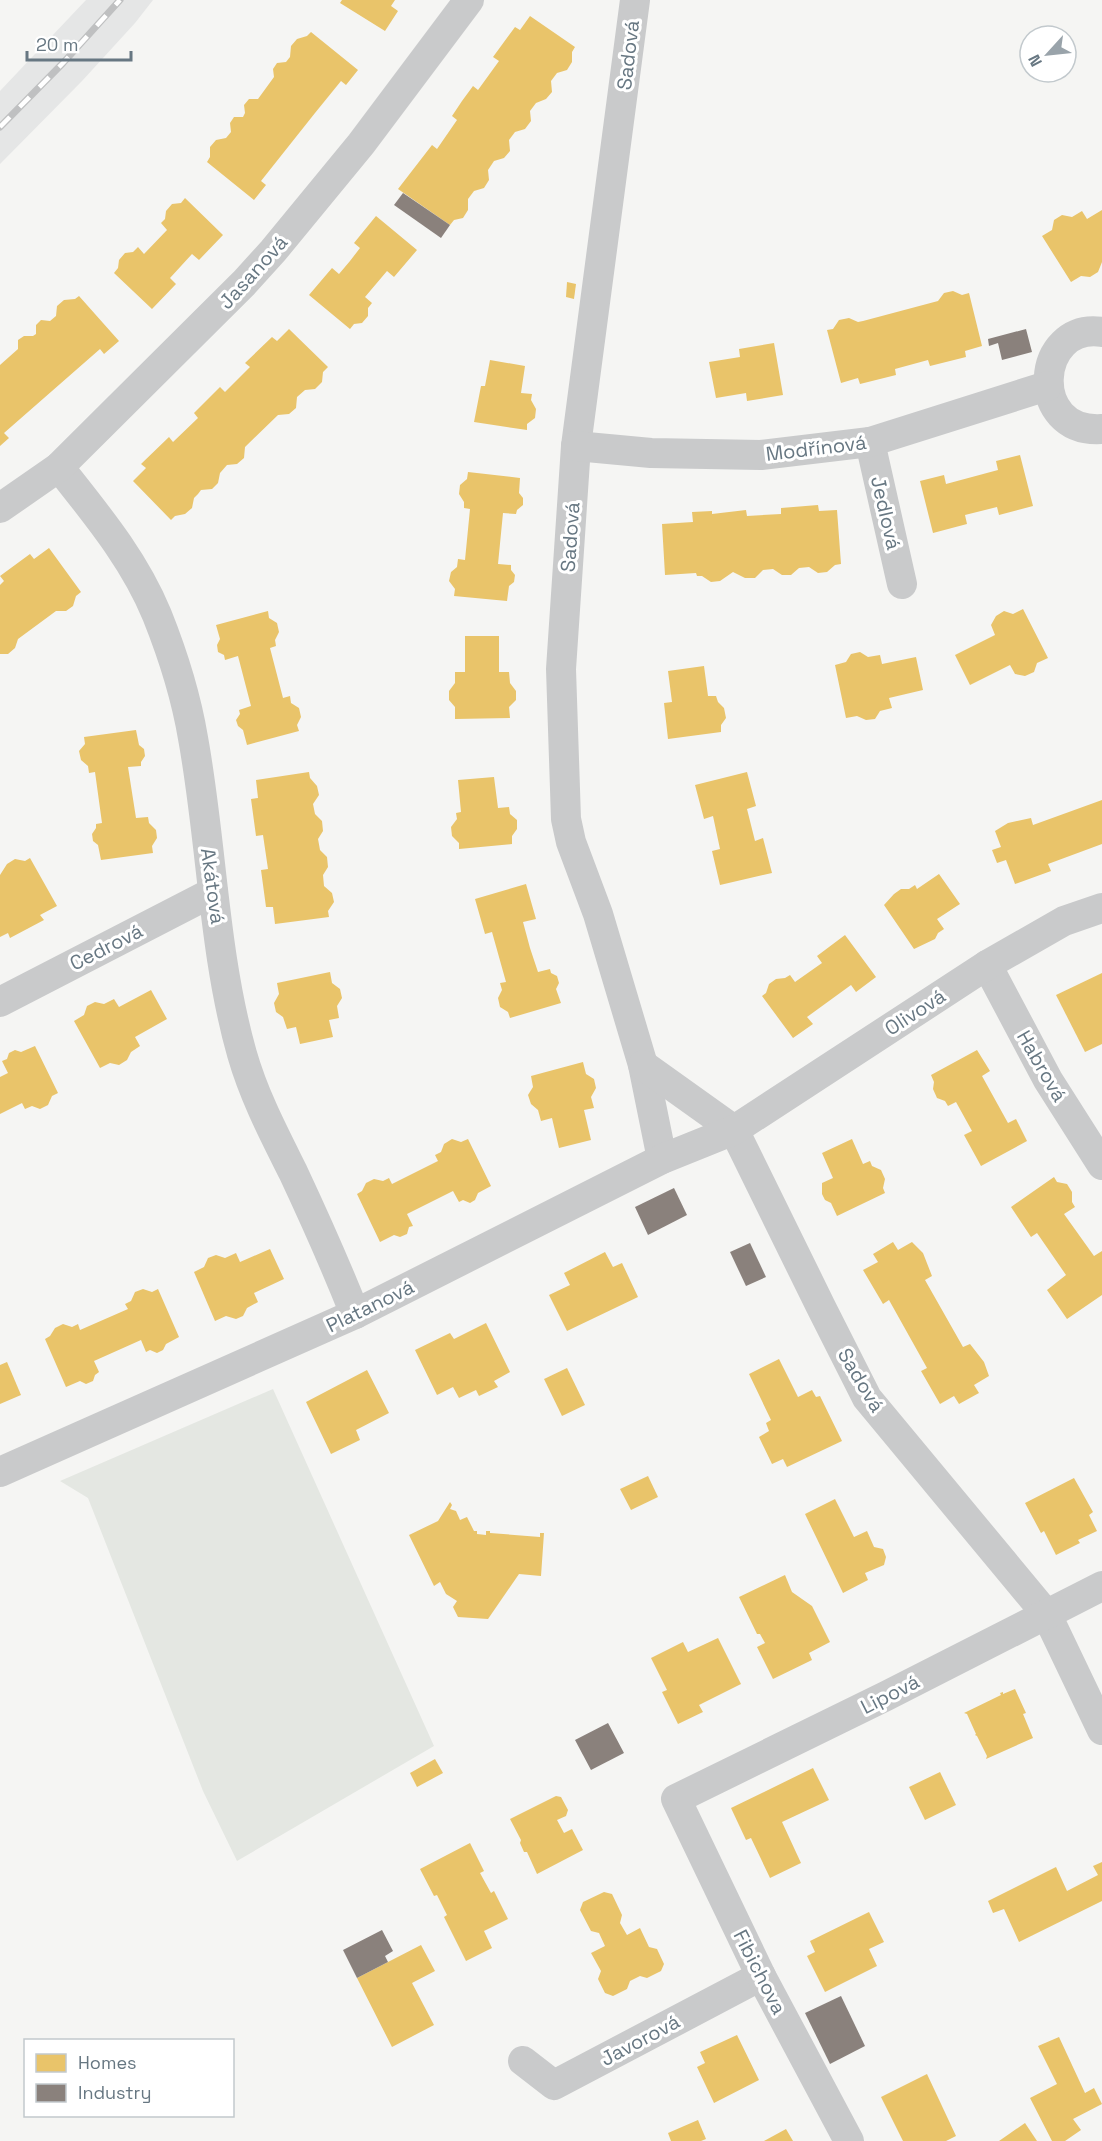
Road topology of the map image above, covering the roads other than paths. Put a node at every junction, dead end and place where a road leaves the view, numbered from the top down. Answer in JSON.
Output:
{"nodes":[{"id":1,"x":468,"y":0,"type":"edge"},
{"id":2,"x":633,"y":1,"type":"edge"},
{"id":3,"x":1102,"y":332,"type":"edge"},
{"id":4,"x":1047,"y":386,"type":"junction"},
{"id":5,"x":1102,"y":429,"type":"edge"},
{"id":6,"x":870,"y":442,"type":"junction"},
{"id":7,"x":576,"y":446,"type":"junction"},
{"id":8,"x":59,"y":467,"type":"junction"},
{"id":9,"x":0,"y":508,"type":"edge"},
{"id":10,"x":902,"y":584,"type":"dead end"},
{"id":11,"x":213,"y":892,"type":"junction"},
{"id":12,"x":1102,"y":908,"type":"edge"},
{"id":13,"x":987,"y":966,"type":"junction"},
{"id":14,"x":0,"y":1002,"type":"edge"},
{"id":15,"x":643,"y":1065,"type":"junction"},
{"id":16,"x":734,"y":1130,"type":"junction"},
{"id":17,"x":662,"y":1159,"type":"junction"},
{"id":18,"x":1102,"y":1165,"type":"edge"},
{"id":19,"x":355,"y":1314,"type":"junction"},
{"id":20,"x":0,"y":1472,"type":"edge"},
{"id":21,"x":1102,"y":1586,"type":"edge"},
{"id":22,"x":1047,"y":1614,"type":"junction"},
{"id":23,"x":1102,"y":1730,"type":"edge"},
{"id":24,"x":676,"y":1799,"type":"joint"},
{"id":25,"x":761,"y":1976,"type":"junction"},
{"id":26,"x":523,"y":2061,"type":"dead end"},
{"id":27,"x":849,"y":2141,"type":"edge"}],
"edges":[{"from":1,"to":8,"type":"street","name":"Jasanová"},
{"from":2,"to":7,"type":"street","name":"Sadová"},
{"from":3,"to":4,"type":"street"},
{"from":4,"to":5,"type":"street"},
{"from":4,"to":6,"type":"street","name":"Modřínová"},
{"from":6,"to":7,"type":"street","name":"Modřínová"},
{"from":6,"to":10,"type":"street","name":"Jedlová"},
{"from":7,"to":15,"type":"street","name":"Sadová"},
{"from":8,"to":9,"type":"street","name":"Jasanová"},
{"from":8,"to":11,"type":"street","name":"Akátová"},
{"from":11,"to":14,"type":"street","name":"Cedrová"},
{"from":11,"to":19,"type":"street","name":"Akátová"},
{"from":12,"to":13,"type":"street","name":"Olivová"},
{"from":13,"to":16,"type":"street","name":"Olivová"},
{"from":13,"to":18,"type":"street","name":"Habrová"},
{"from":15,"to":16,"type":"street","name":"Sadová"},
{"from":15,"to":17,"type":"street","name":"Sadová"},
{"from":16,"to":17,"type":"street","name":"Platanová"},
{"from":16,"to":22,"type":"street","name":"Sadová"},
{"from":17,"to":19,"type":"street","name":"Platanová"},
{"from":19,"to":20,"type":"street","name":"Platanová"},
{"from":21,"to":22,"type":"street","name":"Lipová"},
{"from":22,"to":23,"type":"street","name":"Sadová"},
{"from":22,"to":24,"type":"street","name":"Lipová"},
{"from":24,"to":25,"type":"street","name":"Fibichova"},
{"from":25,"to":26,"type":"street","name":"Javorová"},
{"from":25,"to":27,"type":"street","name":"Fibichova"}]}
